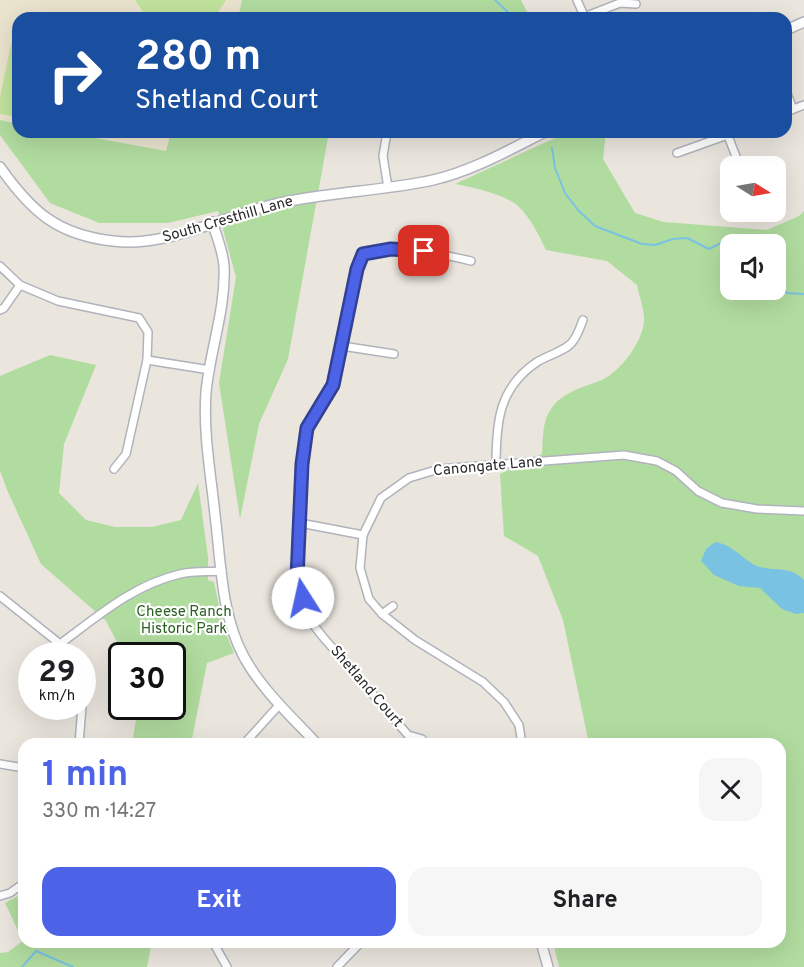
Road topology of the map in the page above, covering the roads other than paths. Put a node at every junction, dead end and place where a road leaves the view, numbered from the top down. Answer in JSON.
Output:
{"nodes":[{"id":1,"x":636,"y":4,"type":"dead end"},
{"id":2,"x":598,"y":12,"type":"edge"},
{"id":3,"x":386,"y":138,"type":"edge"},
{"id":4,"x":532,"y":138,"type":"edge"},
{"id":5,"x":720,"y":138,"type":"edge"},
{"id":6,"x":729,"y":138,"type":"edge"},
{"id":7,"x":677,"y":153,"type":"dead end"},
{"id":8,"x":736,"y":156,"type":"edge"},
{"id":9,"x":0,"y":167,"type":"edge"},
{"id":10,"x":388,"y":188,"type":"junction"},
{"id":11,"x":212,"y":222,"type":"junction"},
{"id":12,"x":471,"y":261,"type":"dead end"},
{"id":13,"x":0,"y":266,"type":"edge"},
{"id":14,"x":20,"y":285,"type":"junction"},
{"id":15,"x":0,"y":310,"type":"edge"},
{"id":16,"x":583,"y":320,"type":"dead end"},
{"id":17,"x":342,"y":346,"type":"junction"},
{"id":18,"x":394,"y":354,"type":"dead end"},
{"id":19,"x":147,"y":360,"type":"junction"},
{"id":20,"x":210,"y":369,"type":"junction"},
{"id":21,"x":496,"y":466,"type":"junction"},
{"id":22,"x":114,"y":469,"type":"dead end"},
{"id":23,"x":804,"y":511,"type":"edge"},
{"id":24,"x":300,"y":523,"type":"junction"},
{"id":25,"x":363,"y":535,"type":"junction"},
{"id":26,"x":222,"y":571,"type":"junction"},
{"id":27,"x":0,"y":596,"type":"edge"},
{"id":28,"x":393,"y":606,"type":"dead end"},
{"id":29,"x":382,"y":614,"type":"junction"},
{"id":30,"x":58,"y":642,"type":"edge"},
{"id":31,"x":63,"y":642,"type":"edge"},
{"id":32,"x":280,"y":704,"type":"junction"},
{"id":33,"x":81,"y":720,"type":"edge"},
{"id":34,"x":79,"y":738,"type":"edge"},
{"id":35,"x":249,"y":738,"type":"edge"},
{"id":36,"x":311,"y":738,"type":"edge"},
{"id":37,"x":418,"y":738,"type":"edge"},
{"id":38,"x":521,"y":738,"type":"edge"},
{"id":39,"x":0,"y":764,"type":"edge"},
{"id":40,"x":18,"y":767,"type":"edge"},
{"id":41,"x":18,"y":887,"type":"edge"},
{"id":42,"x":0,"y":896,"type":"edge"},
{"id":43,"x":216,"y":948,"type":"edge"},
{"id":44,"x":355,"y":948,"type":"edge"},
{"id":45,"x":543,"y":948,"type":"edge"},
{"id":46,"x":227,"y":967,"type":"edge"},
{"id":47,"x":337,"y":967,"type":"edge"},
{"id":48,"x":548,"y":967,"type":"edge"}],
"edges":[{"from":1,"to":2,"type":"street"},
{"from":3,"to":10,"type":"street"},
{"from":4,"to":10,"type":"street","name":"South Cresthill Lane"},
{"from":5,"to":7,"type":"street"},
{"from":6,"to":8,"type":"street"},
{"from":9,"to":11,"type":"street","name":"South Cresthill Lane"},
{"from":10,"to":11,"type":"street","name":"South Cresthill Lane"},
{"from":11,"to":20,"type":"street"},
{"from":12,"to":17,"type":"street","name":"Shetland Court"},
{"from":13,"to":14,"type":"street"},
{"from":14,"to":15,"type":"street"},
{"from":14,"to":19,"type":"street"},
{"from":16,"to":21,"type":"street"},
{"from":17,"to":18,"type":"street"},
{"from":17,"to":24,"type":"street","name":"Shetland Court"},
{"from":19,"to":20,"type":"street"},
{"from":19,"to":22,"type":"street"},
{"from":20,"to":26,"type":"street"},
{"from":21,"to":23,"type":"street","name":"Canongate Lane"},
{"from":21,"to":25,"type":"street","name":"Canongate Lane"},
{"from":24,"to":25,"type":"street"},
{"from":24,"to":37,"type":"street","name":"Shetland Court"},
{"from":25,"to":29,"type":"street","name":"Canongate Lane"},
{"from":26,"to":31,"type":"street"},
{"from":26,"to":32,"type":"street"},
{"from":27,"to":30,"type":"street"},
{"from":28,"to":29,"type":"street"},
{"from":29,"to":38,"type":"street","name":"Canongate Lane"},
{"from":32,"to":35,"type":"street"},
{"from":32,"to":36,"type":"street"},
{"from":33,"to":34,"type":"street"},
{"from":39,"to":40,"type":"street"},
{"from":41,"to":42,"type":"street"},
{"from":43,"to":46,"type":"street"},
{"from":44,"to":47,"type":"street"},
{"from":45,"to":48,"type":"street"}]}
